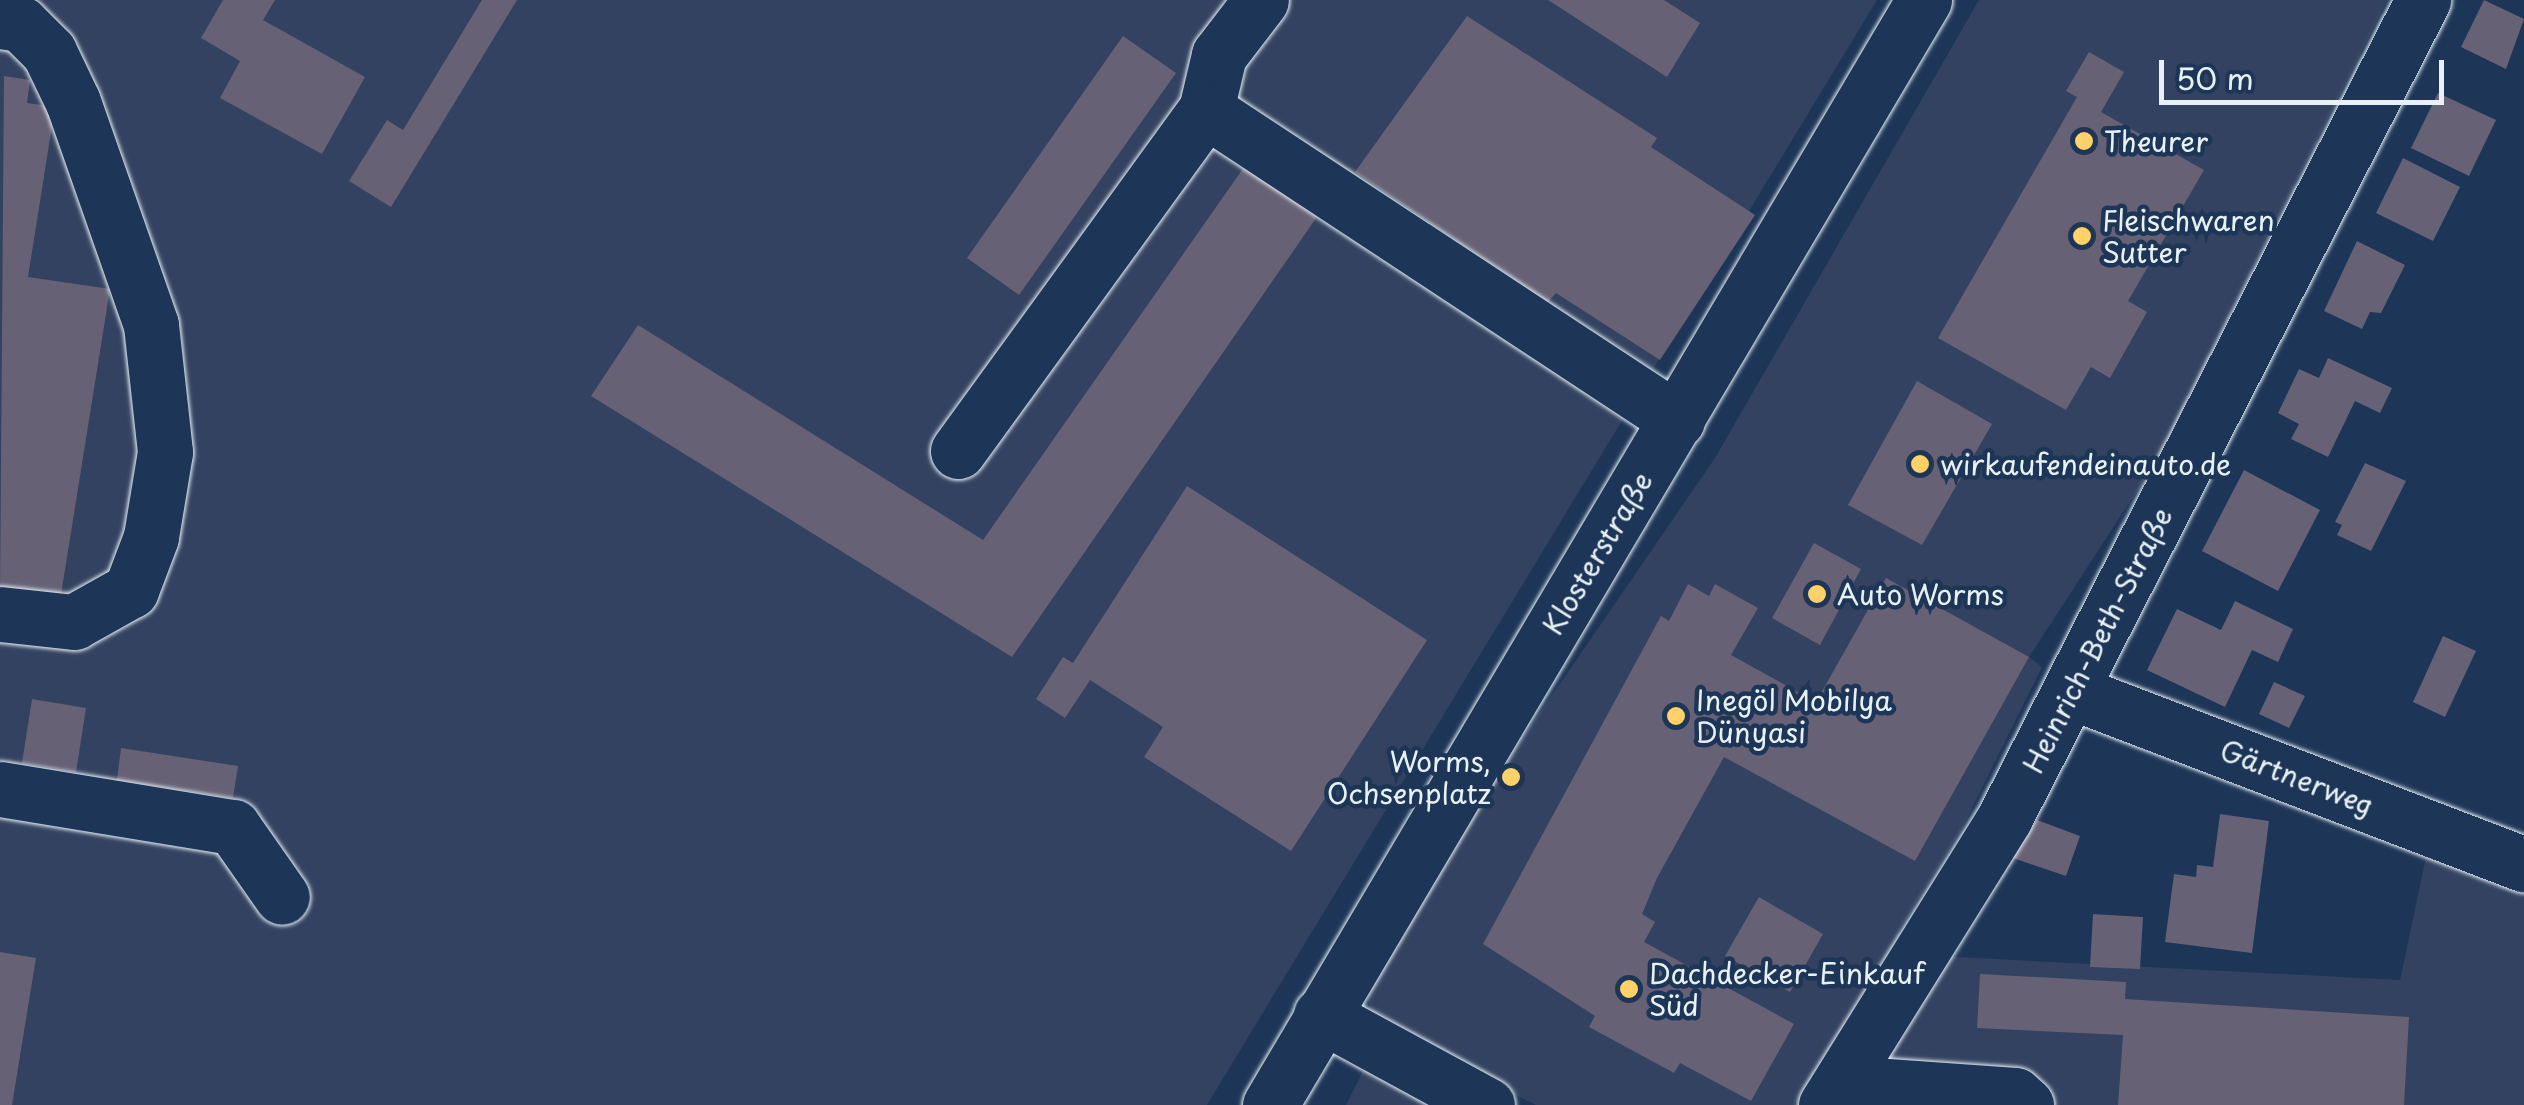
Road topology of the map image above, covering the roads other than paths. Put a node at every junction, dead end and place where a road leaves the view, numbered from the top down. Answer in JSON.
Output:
{"nodes":[{"id":1,"x":1261,"y":0,"type":"edge"},
{"id":2,"x":1924,"y":0,"type":"edge"},
{"id":3,"x":2424,"y":0,"type":"edge"},
{"id":4,"x":0,"y":20,"type":"edge"},
{"id":5,"x":1206,"y":110,"type":"junction"},
{"id":6,"x":1678,"y":420,"type":"junction"},
{"id":7,"x":958,"y":451,"type":"dead end"},
{"id":8,"x":0,"y":614,"type":"edge"},
{"id":9,"x":2070,"y":691,"type":"junction"},
{"id":10,"x":0,"y":790,"type":"edge"},
{"id":11,"x":2524,"y":864,"type":"edge"},
{"id":12,"x":282,"y":897,"type":"dead end"},
{"id":13,"x":1321,"y":1015,"type":"junction"},
{"id":14,"x":1837,"y":1088,"type":"edge"},
{"id":15,"x":1270,"y":1105,"type":"edge"},
{"id":16,"x":1488,"y":1105,"type":"edge"},
{"id":17,"x":2026,"y":1105,"type":"edge"}],
"edges":[{"from":1,"to":5,"type":"street"},
{"from":2,"to":6,"type":"street","name":"Klosterstraße"},
{"from":3,"to":9,"type":"street","name":"Heinrich-Beth-Straße"},
{"from":4,"to":8,"type":"street"},
{"from":5,"to":6,"type":"street"},
{"from":5,"to":7,"type":"street"},
{"from":6,"to":13,"type":"street","name":"Klosterstraße"},
{"from":9,"to":11,"type":"street","name":"Gärtnerweg"},
{"from":9,"to":14,"type":"street","name":"Heinrich-Beth-Straße"},
{"from":10,"to":12,"type":"street"},
{"from":13,"to":15,"type":"street","name":"Klosterstraße"},
{"from":13,"to":16,"type":"street"},
{"from":14,"to":17,"type":"street"}]}
